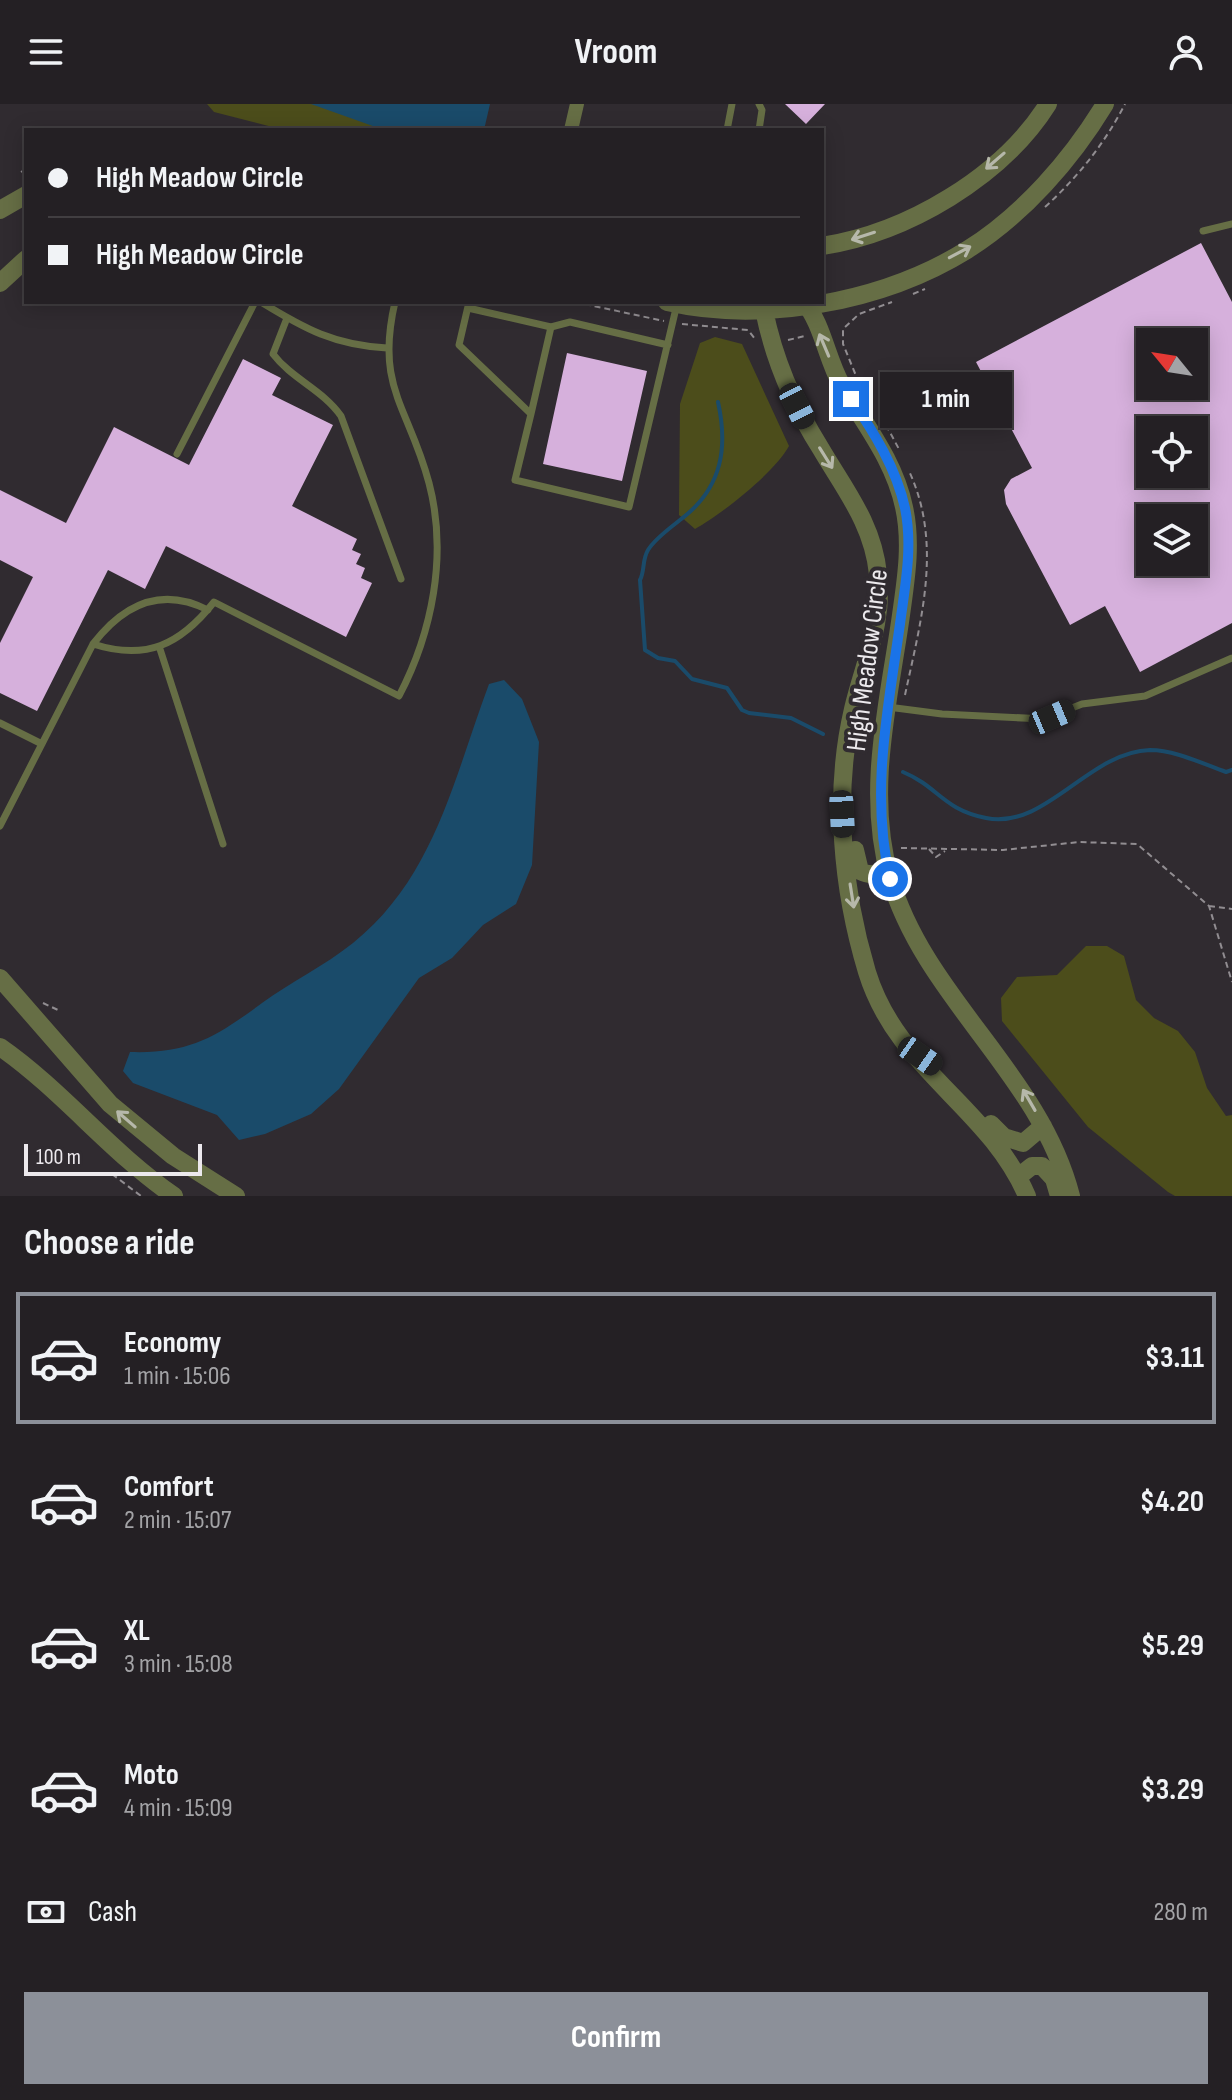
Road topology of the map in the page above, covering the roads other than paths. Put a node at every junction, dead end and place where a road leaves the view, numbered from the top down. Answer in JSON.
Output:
{"nodes":[{"id":1,"x":577,"y":104,"type":"edge"},
{"id":2,"x":732,"y":104,"type":"edge"},
{"id":3,"x":759,"y":104,"type":"edge"},
{"id":4,"x":1048,"y":104,"type":"edge"},
{"id":5,"x":1105,"y":104,"type":"edge"},
{"id":6,"x":571,"y":128,"type":"edge"},
{"id":7,"x":727,"y":128,"type":"edge"},
{"id":8,"x":759,"y":128,"type":"edge"},
{"id":9,"x":24,"y":196,"type":"edge"},
{"id":10,"x":0,"y":210,"type":"edge"},
{"id":11,"x":1232,"y":224,"type":"edge"},
{"id":12,"x":1203,"y":231,"type":"dead end"},
{"id":13,"x":824,"y":245,"type":"edge"},
{"id":14,"x":24,"y":261,"type":"edge"},
{"id":15,"x":0,"y":283,"type":"edge"},
{"id":16,"x":824,"y":300,"type":"edge"},
{"id":17,"x":254,"y":304,"type":"edge"},
{"id":18,"x":264,"y":304,"type":"edge"},
{"id":19,"x":395,"y":304,"type":"edge"},
{"id":20,"x":672,"y":304,"type":"edge"},
{"id":21,"x":685,"y":304,"type":"edge"},
{"id":22,"x":805,"y":304,"type":"edge"},
{"id":23,"x":469,"y":305,"type":"edge"},
{"id":24,"x":764,"y":310,"type":"junction"},
{"id":25,"x":287,"y":318,"type":"junction"},
{"id":26,"x":551,"y":327,"type":"junction"},
{"id":27,"x":668,"y":345,"type":"junction"},
{"id":28,"x":387,"y":348,"type":"junction"},
{"id":29,"x":531,"y":414,"type":"junction"},
{"id":30,"x":177,"y":454,"type":"dead end"},
{"id":31,"x":401,"y":579,"type":"dead end"},
{"id":32,"x":208,"y":610,"type":"junction"},
{"id":33,"x":93,"y":644,"type":"junction"},
{"id":34,"x":159,"y":646,"type":"junction"},
{"id":35,"x":1232,"y":658,"type":"edge"},
{"id":36,"x":895,"y":708,"type":"junction"},
{"id":37,"x":0,"y":723,"type":"edge"},
{"id":38,"x":848,"y":735,"type":"junction"},
{"id":39,"x":42,"y":744,"type":"junction"},
{"id":40,"x":0,"y":826,"type":"edge"},
{"id":41,"x":223,"y":844,"type":"dead end"},
{"id":42,"x":887,"y":866,"type":"junction"},
{"id":43,"x":0,"y":978,"type":"edge"},
{"id":44,"x":901,"y":1042,"type":"junction"},
{"id":45,"x":0,"y":1047,"type":"edge"},
{"id":46,"x":1043,"y":1126,"type":"junction"},
{"id":47,"x":1018,"y":1177,"type":"junction"},
{"id":48,"x":174,"y":1196,"type":"edge"},
{"id":49,"x":236,"y":1196,"type":"edge"},
{"id":50,"x":1027,"y":1196,"type":"edge"},
{"id":51,"x":1059,"y":1196,"type":"edge"},
{"id":52,"x":1071,"y":1196,"type":"edge"}],
"edges":[{"from":1,"to":6,"type":"street"},
{"from":2,"to":7,"type":"lane"},
{"from":3,"to":8,"type":"lane"},
{"from":4,"to":13,"type":"street","one_way":true},
{"from":16,"to":5,"type":"street","one_way":true},
{"from":9,"to":10,"type":"street"},
{"from":11,"to":12,"type":"lane"},
{"from":14,"to":15,"type":"street"},
{"from":17,"to":30,"type":"lane"},
{"from":18,"to":25,"type":"lane"},
{"from":19,"to":28,"type":"lane"},
{"from":20,"to":27,"type":"lane"},
{"from":21,"to":24,"type":"street"},
{"from":22,"to":24,"type":"street"},
{"from":36,"to":22,"type":"street","name":"High Meadow Circle","one_way":true},
{"from":23,"to":26,"type":"lane"},
{"from":23,"to":29,"type":"lane"},
{"from":24,"to":38,"type":"street","name":"High Meadow Circle","one_way":true},
{"from":25,"to":28,"type":"lane"},
{"from":25,"to":31,"type":"lane"},
{"from":26,"to":27,"type":"lane"},
{"from":26,"to":29,"type":"lane"},
{"from":27,"to":29,"type":"lane"},
{"from":28,"to":32,"type":"lane"},
{"from":32,"to":33,"type":"lane"},
{"from":32,"to":34,"type":"lane"},
{"from":33,"to":34,"type":"lane"},
{"from":33,"to":39,"type":"lane"},
{"from":34,"to":41,"type":"lane"},
{"from":35,"to":36,"type":"lane"},
{"from":36,"to":42,"type":"street","name":"High Meadow Circle"},
{"from":37,"to":39,"type":"lane"},
{"from":38,"to":42,"type":"street"},
{"from":38,"to":44,"type":"street","name":"High Meadow Circle","one_way":true},
{"from":39,"to":40,"type":"lane"},
{"from":46,"to":42,"type":"street","name":"High Meadow Circle","one_way":true},
{"from":49,"to":43,"type":"street","one_way":true},
{"from":44,"to":46,"type":"street"},
{"from":44,"to":47,"type":"street","name":"High Meadow Circle"},
{"from":45,"to":48,"type":"street"},
{"from":46,"to":52,"type":"street","name":"High Meadow Circle"},
{"from":47,"to":50,"type":"street","name":"High Meadow Circle"},
{"from":47,"to":51,"type":"street"}]}
